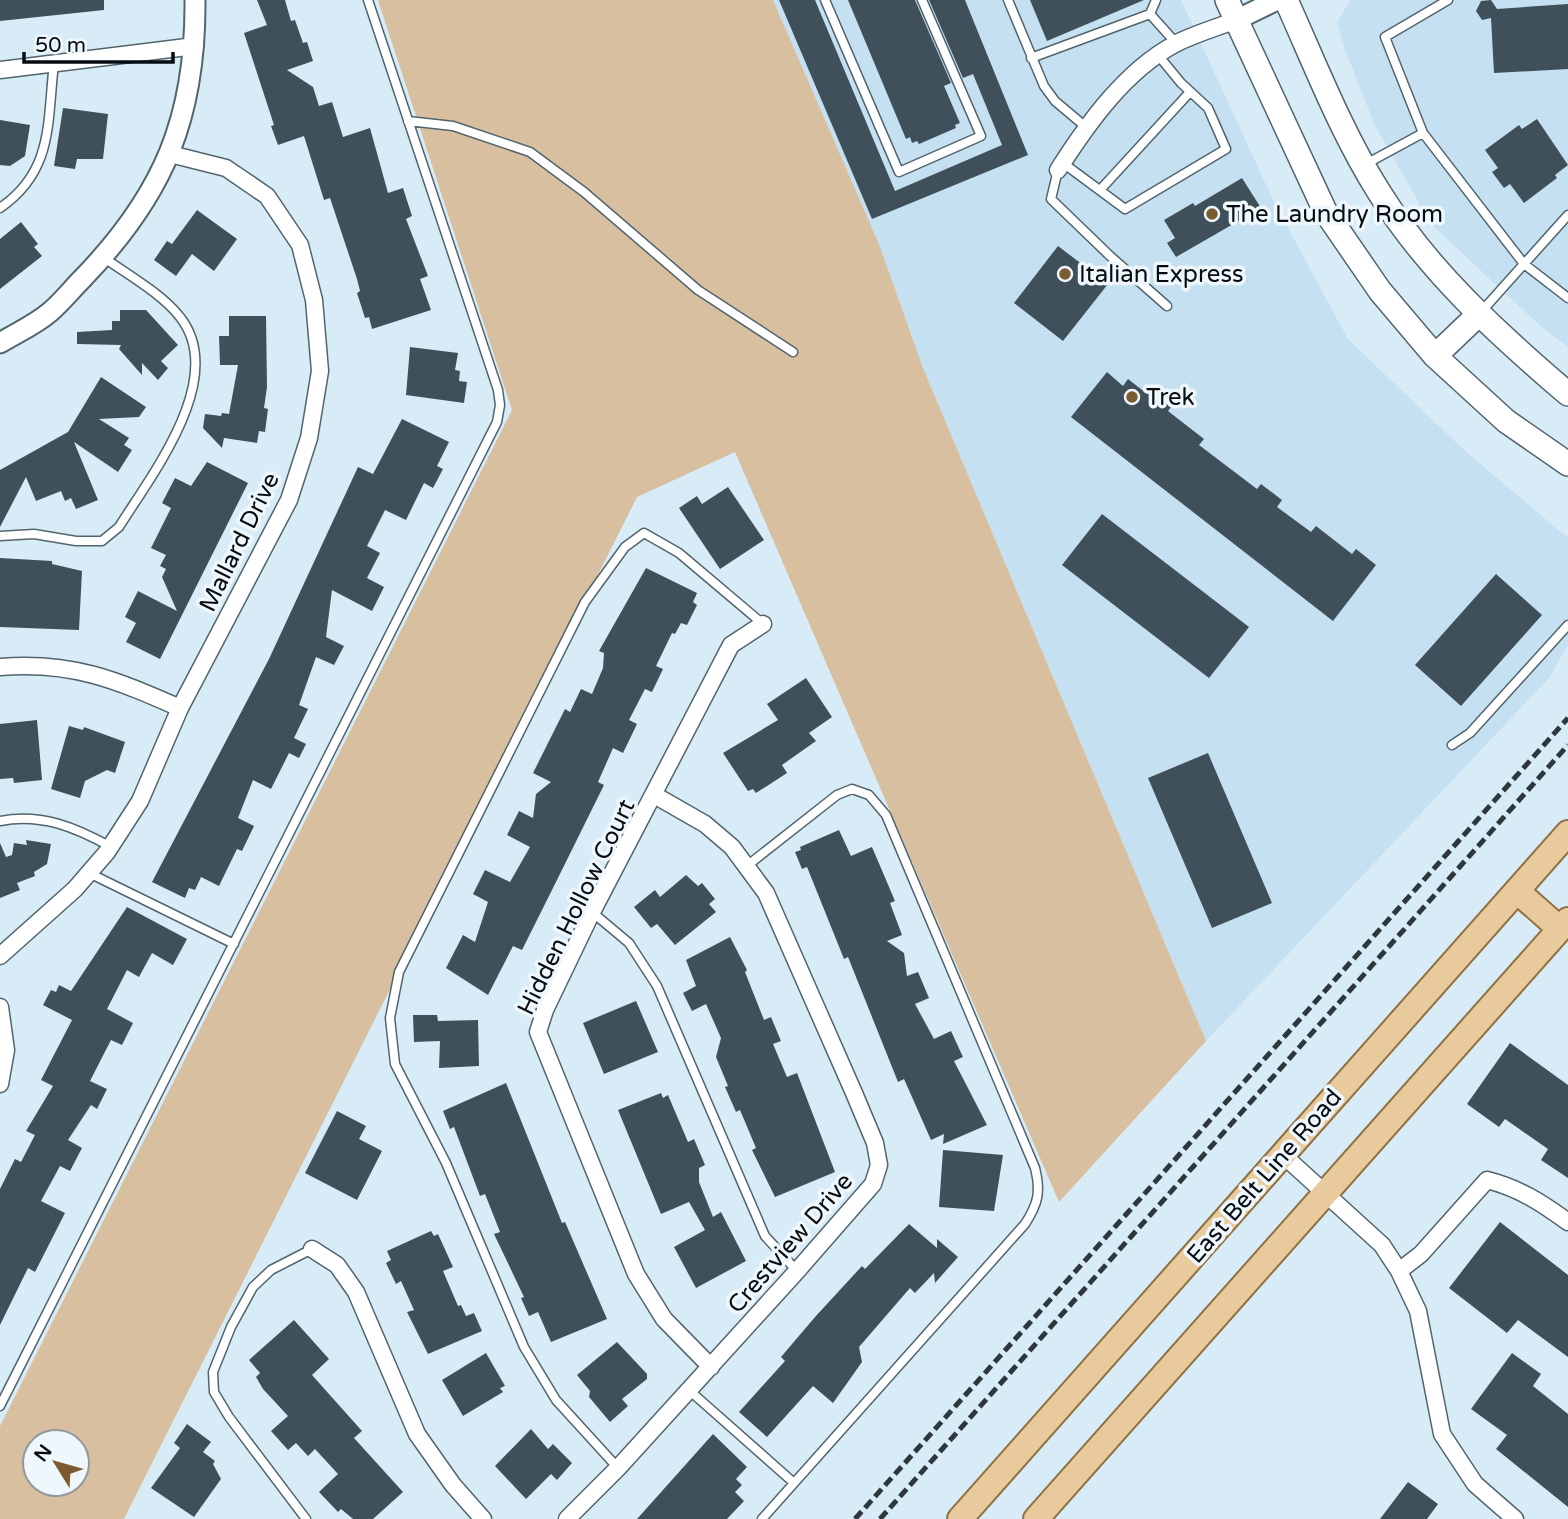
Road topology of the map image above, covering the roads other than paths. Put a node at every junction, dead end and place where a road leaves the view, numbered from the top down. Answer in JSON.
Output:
{"nodes":[{"id":1,"x":195,"y":0,"type":"edge"},
{"id":2,"x":368,"y":0,"type":"edge"},
{"id":3,"x":825,"y":0,"type":"edge"},
{"id":4,"x":922,"y":0,"type":"edge"},
{"id":5,"x":1008,"y":0,"type":"edge"},
{"id":6,"x":1156,"y":0,"type":"edge"},
{"id":7,"x":1278,"y":0,"type":"edge"},
{"id":8,"x":1286,"y":0,"type":"edge"},
{"id":9,"x":1448,"y":0,"type":"edge"},
{"id":10,"x":1231,"y":10,"type":"edge"},
{"id":11,"x":1150,"y":14,"type":"junction"},
{"id":12,"x":1176,"y":43,"type":"junction"},
{"id":13,"x":195,"y":46,"type":"junction"},
{"id":14,"x":1158,"y":55,"type":"junction"},
{"id":15,"x":1031,"y":58,"type":"junction"},
{"id":16,"x":54,"y":63,"type":"junction"},
{"id":17,"x":0,"y":69,"type":"edge"},
{"id":18,"x":1190,"y":92,"type":"junction"},
{"id":19,"x":408,"y":121,"type":"junction"},
{"id":20,"x":1087,"y":128,"type":"junction"},
{"id":21,"x":1423,"y":133,"type":"junction"},
{"id":22,"x":170,"y":154,"type":"junction"},
{"id":23,"x":1364,"y":165,"type":"junction"},
{"id":24,"x":1060,"y":167,"type":"junction"},
{"id":25,"x":1100,"y":190,"type":"junction"},
{"id":26,"x":0,"y":208,"type":"edge"},
{"id":27,"x":1568,"y":215,"type":"edge"},
{"id":28,"x":103,"y":257,"type":"junction"},
{"id":29,"x":1524,"y":264,"type":"junction"},
{"id":30,"x":1568,"y":298,"type":"edge"},
{"id":31,"x":1167,"y":306,"type":"dead end"},
{"id":32,"x":1479,"y":314,"type":"junction"},
{"id":33,"x":0,"y":343,"type":"edge"},
{"id":34,"x":793,"y":352,"type":"dead end"},
{"id":35,"x":1434,"y":356,"type":"junction"},
{"id":36,"x":1568,"y":394,"type":"edge"},
{"id":37,"x":1568,"y":464,"type":"edge"},
{"id":38,"x":0,"y":536,"type":"edge"},
{"id":39,"x":763,"y":624,"type":"joint"},
{"id":40,"x":1568,"y":625,"type":"edge"},
{"id":41,"x":0,"y":667,"type":"edge"},
{"id":42,"x":180,"y":708,"type":"junction"},
{"id":43,"x":1452,"y":745,"type":"dead end"},
{"id":44,"x":656,"y":796,"type":"junction"},
{"id":45,"x":0,"y":821,"type":"edge"},
{"id":46,"x":1568,"y":832,"type":"edge"},
{"id":47,"x":111,"y":846,"type":"junction"},
{"id":48,"x":748,"y":865,"type":"junction"},
{"id":49,"x":89,"y":873,"type":"junction"},
{"id":50,"x":1517,"y":891,"type":"junction"},
{"id":51,"x":592,"y":912,"type":"junction"},
{"id":52,"x":1565,"y":928,"type":"edge"},
{"id":53,"x":234,"y":944,"type":"junction"},
{"id":54,"x":0,"y":956,"type":"edge"},
{"id":55,"x":0,"y":1007,"type":"edge"},
{"id":56,"x":0,"y":1084,"type":"edge"},
{"id":57,"x":1283,"y":1155,"type":"junction"},
{"id":58,"x":1323,"y":1195,"type":"junction"},
{"id":59,"x":1568,"y":1222,"type":"edge"},
{"id":60,"x":312,"y":1249,"type":"joint"},
{"id":61,"x":797,"y":1271,"type":"junction"},
{"id":62,"x":1399,"y":1271,"type":"junction"},
{"id":63,"x":710,"y":1367,"type":"junction"},
{"id":64,"x":690,"y":1391,"type":"junction"},
{"id":65,"x":0,"y":1406,"type":"edge"},
{"id":66,"x":618,"y":1468,"type":"junction"},
{"id":67,"x":794,"y":1483,"type":"junction"},
{"id":68,"x":306,"y":1519,"type":"edge"},
{"id":69,"x":483,"y":1519,"type":"edge"},
{"id":70,"x":566,"y":1519,"type":"edge"},
{"id":71,"x":762,"y":1519,"type":"edge"},
{"id":72,"x":960,"y":1519,"type":"edge"},
{"id":73,"x":1036,"y":1519,"type":"edge"},
{"id":74,"x":1515,"y":1519,"type":"edge"}],
"edges":[{"from":1,"to":13,"type":"street"},
{"from":2,"to":19,"type":"lane"},
{"from":3,"to":4,"type":"lane"},
{"from":5,"to":15,"type":"lane"},
{"from":6,"to":11,"type":"lane"},
{"from":7,"to":10,"type":"street"},
{"from":8,"to":23,"type":"main road"},
{"from":9,"to":21,"type":"lane"},
{"from":10,"to":12,"type":"street"},
{"from":10,"to":35,"type":"main road"},
{"from":11,"to":12,"type":"lane"},
{"from":11,"to":15,"type":"lane"},
{"from":12,"to":14,"type":"street"},
{"from":13,"to":16,"type":"street"},
{"from":13,"to":22,"type":"street"},
{"from":14,"to":18,"type":"lane"},
{"from":14,"to":20,"type":"street"},
{"from":15,"to":20,"type":"lane"},
{"from":16,"to":17,"type":"street"},
{"from":16,"to":26,"type":"lane"},
{"from":18,"to":25,"type":"lane"},
{"from":18,"to":25,"type":"lane"},
{"from":19,"to":34,"type":"lane"},
{"from":19,"to":53,"type":"lane"},
{"from":20,"to":24,"type":"street"},
{"from":21,"to":23,"type":"lane"},
{"from":21,"to":29,"type":"lane"},
{"from":22,"to":28,"type":"street"},
{"from":22,"to":42,"type":"street","name":"Mallard Drive"},
{"from":23,"to":32,"type":"main road"},
{"from":24,"to":25,"type":"lane"},
{"from":24,"to":31,"type":"lane"},
{"from":27,"to":29,"type":"lane"},
{"from":28,"to":33,"type":"street"},
{"from":28,"to":38,"type":"lane"},
{"from":29,"to":30,"type":"lane"},
{"from":29,"to":32,"type":"lane"},
{"from":32,"to":35,"type":"main road"},
{"from":32,"to":36,"type":"main road"},
{"from":35,"to":37,"type":"main road"},
{"from":39,"to":44,"type":"street","name":"Hidden Hollow Court"},
{"from":39,"to":66,"type":"lane"},
{"from":40,"to":43,"type":"lane"},
{"from":41,"to":42,"type":"street"},
{"from":42,"to":47,"type":"street","name":"Mallard Drive"},
{"from":44,"to":48,"type":"street","name":"Crestview Drive"},
{"from":44,"to":51,"type":"street","name":"Hidden Hollow Court"},
{"from":45,"to":47,"type":"lane"},
{"from":46,"to":50,"type":"main road","name":"East Belt Line Road"},
{"from":47,"to":49,"type":"street","name":"Mallard Drive"},
{"from":48,"to":61,"type":"street","name":"Crestview Drive"},
{"from":48,"to":67,"type":"lane"},
{"from":49,"to":53,"type":"lane"},
{"from":49,"to":54,"type":"street","name":"Mallard Drive"},
{"from":50,"to":52,"type":"main road"},
{"from":50,"to":57,"type":"main road","name":"East Belt Line Road"},
{"from":51,"to":61,"type":"lane"},
{"from":51,"to":63,"type":"street","name":"Hidden Hollow Court"},
{"from":52,"to":58,"type":"main road"},
{"from":53,"to":65,"type":"lane"},
{"from":55,"to":56,"type":"street"},
{"from":57,"to":58,"type":"street"},
{"from":57,"to":72,"type":"main road","name":"East Belt Line Road"},
{"from":58,"to":62,"type":"street"},
{"from":58,"to":73,"type":"main road"},
{"from":59,"to":62,"type":"street"},
{"from":60,"to":68,"type":"lane"},
{"from":60,"to":69,"type":"street"},
{"from":61,"to":63,"type":"street","name":"Crestview Drive"},
{"from":62,"to":74,"type":"street"},
{"from":63,"to":64,"type":"street","name":"Crestview Drive"},
{"from":64,"to":66,"type":"street","name":"Crestview Drive"},
{"from":64,"to":67,"type":"lane"},
{"from":66,"to":70,"type":"street","name":"Crestview Drive"},
{"from":67,"to":71,"type":"lane"}]}
